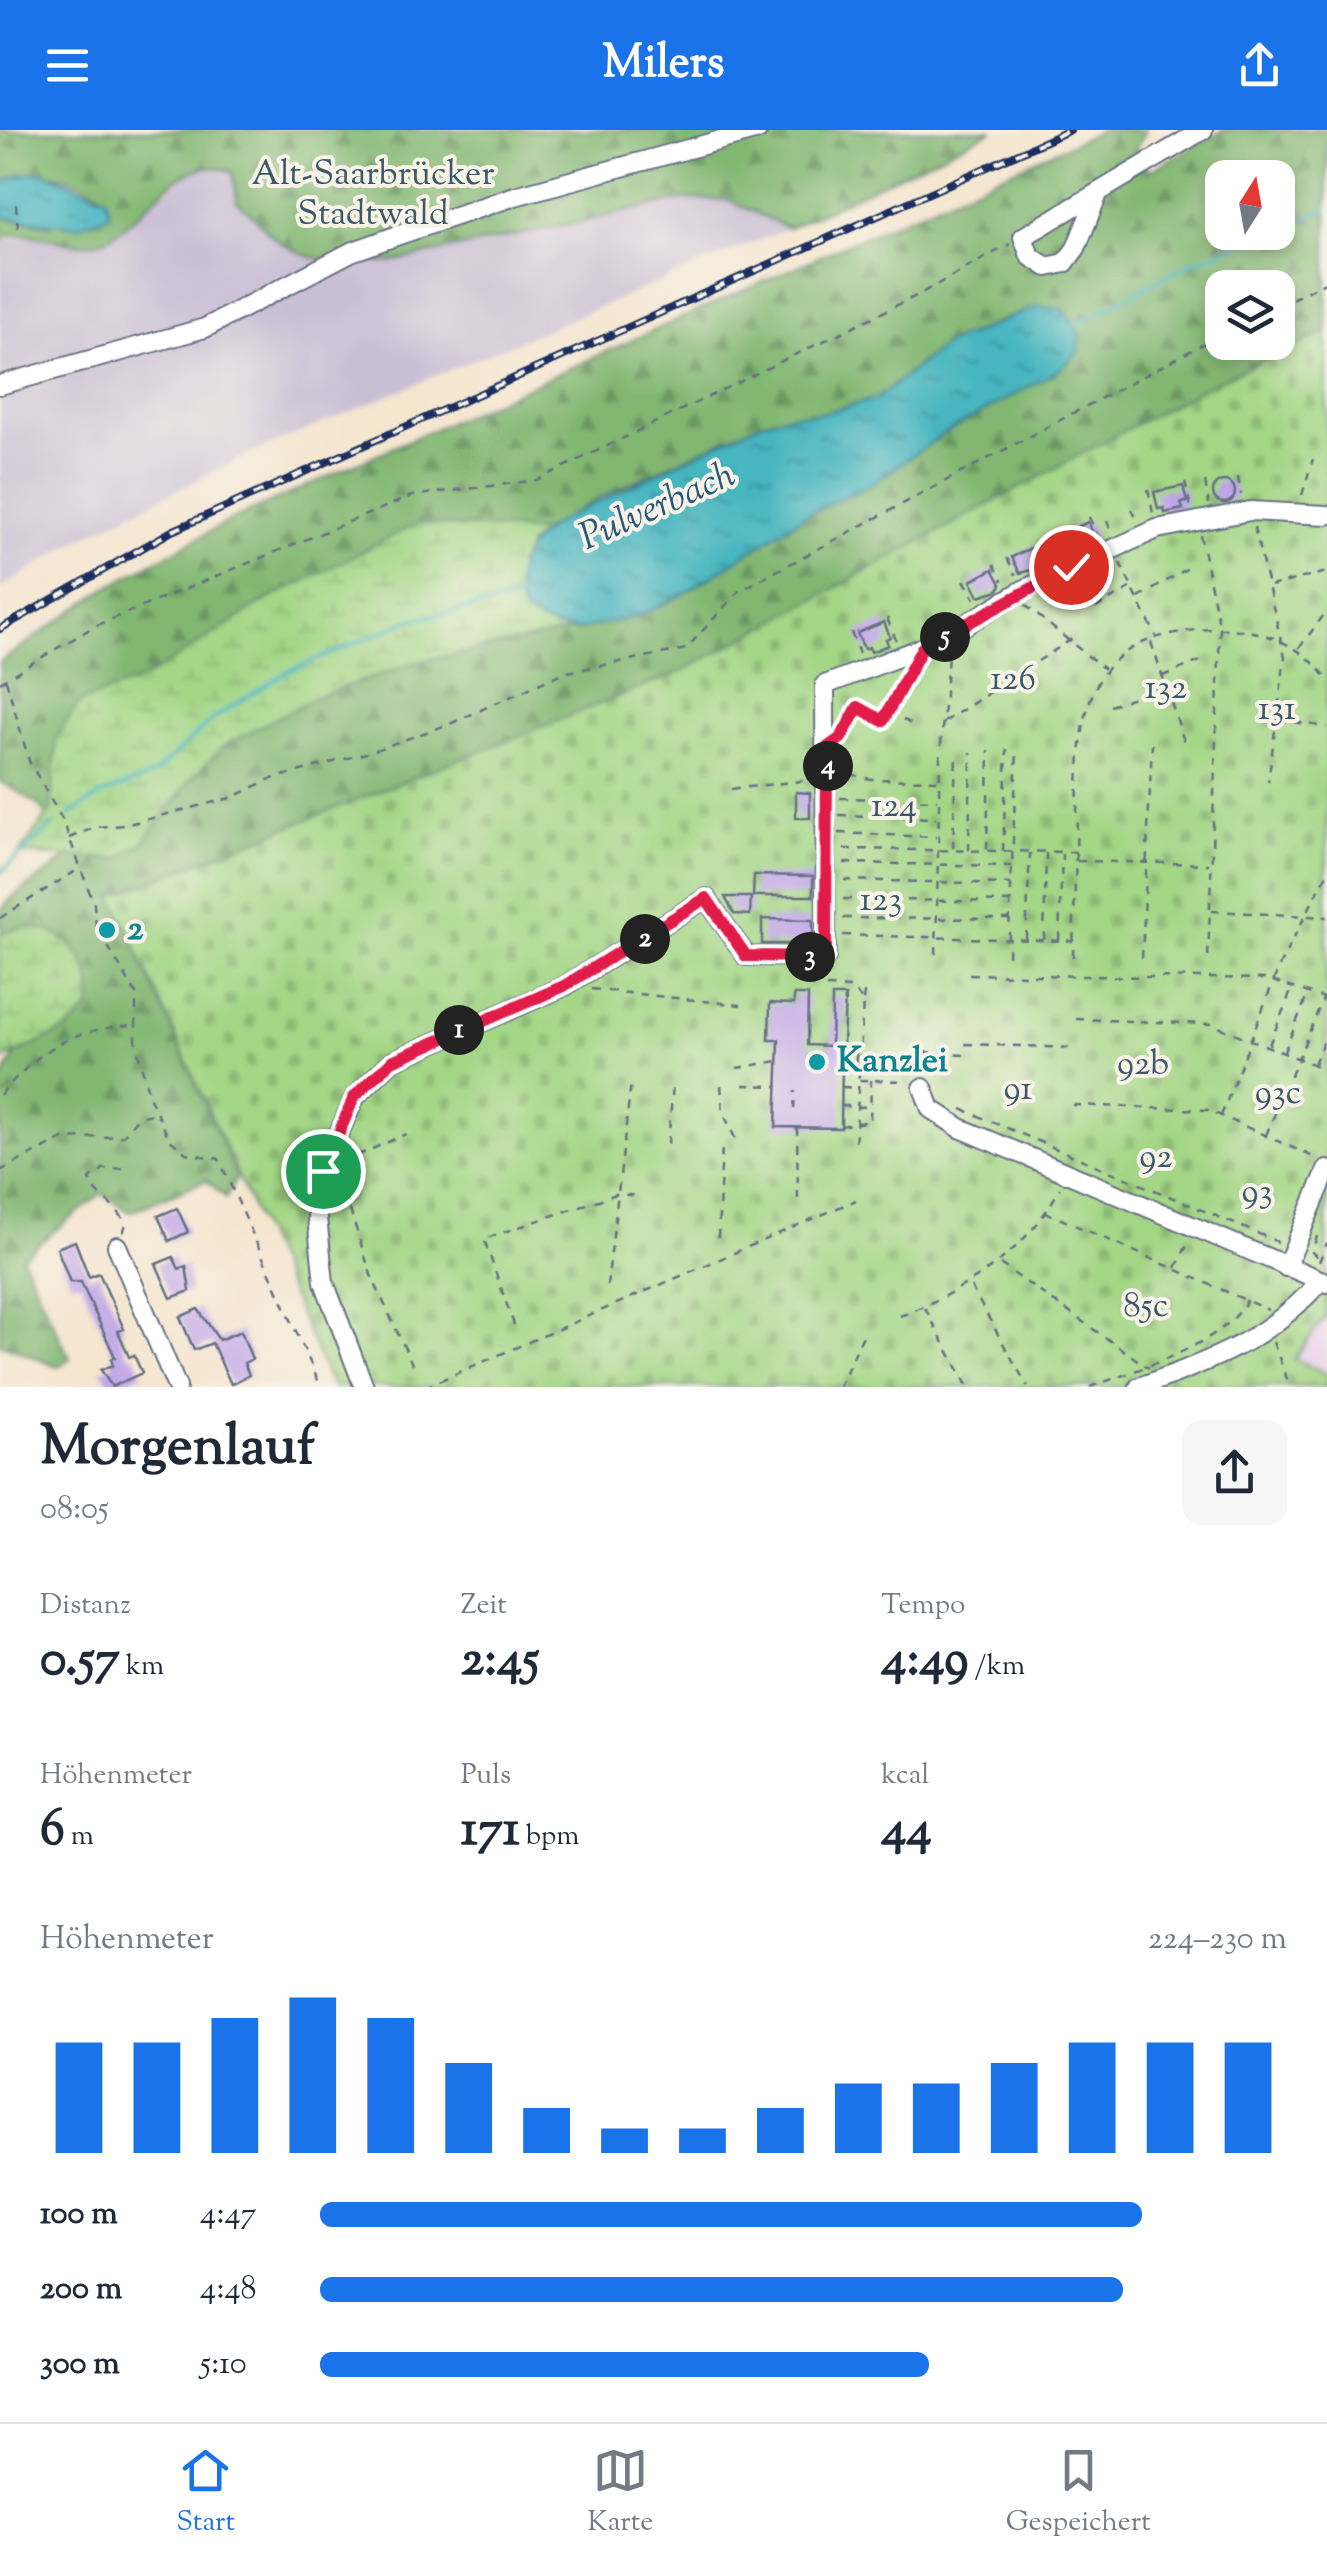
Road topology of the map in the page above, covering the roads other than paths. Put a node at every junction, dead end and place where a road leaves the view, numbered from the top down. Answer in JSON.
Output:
{"nodes":[{"id":1,"x":758,"y":130,"type":"edge"},
{"id":2,"x":1204,"y":130,"type":"edge"},
{"id":3,"x":1098,"y":194,"type":"junction"},
{"id":4,"x":0,"y":385,"type":"edge"},
{"id":5,"x":1327,"y":516,"type":"edge"},
{"id":6,"x":914,"y":1084,"type":"road end"},
{"id":7,"x":1327,"y":1170,"type":"edge"},
{"id":8,"x":117,"y":1246,"type":"road end"},
{"id":9,"x":1286,"y":1267,"type":"junction"},
{"id":10,"x":1320,"y":1280,"type":"edge"},
{"id":11,"x":1148,"y":1378,"type":"edge"},
{"id":12,"x":176,"y":1387,"type":"edge"},
{"id":13,"x":364,"y":1387,"type":"edge"}],
"edges":[{"from":1,"to":4,"type":"street"},
{"from":2,"to":3,"type":"street"},
{"from":3,"to":3,"type":"street"},
{"from":5,"to":13,"type":"street"},
{"from":6,"to":9,"type":"street"},
{"from":7,"to":9,"type":"street"},
{"from":8,"to":12,"type":"street"},
{"from":9,"to":10,"type":"street"},
{"from":10,"to":11,"type":"street"}]}
